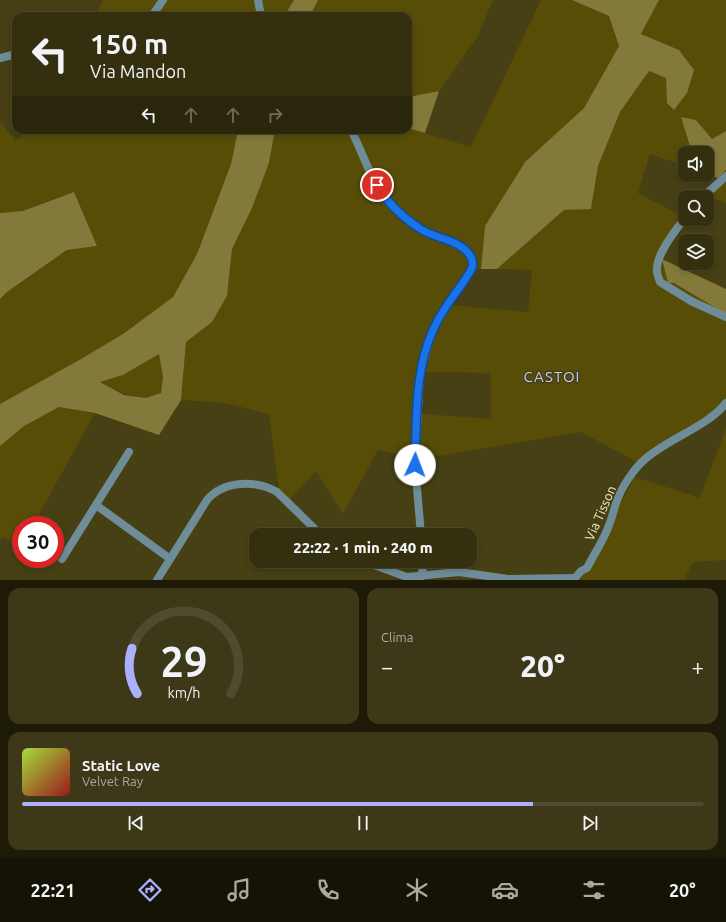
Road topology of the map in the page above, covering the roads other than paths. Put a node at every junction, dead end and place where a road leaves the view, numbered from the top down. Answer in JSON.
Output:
{"nodes":[{"id":1,"x":163,"y":0,"type":"edge"},
{"id":2,"x":258,"y":0,"type":"edge"},
{"id":3,"x":155,"y":12,"type":"edge"},
{"id":4,"x":260,"y":12,"type":"edge"},
{"id":5,"x":12,"y":55,"type":"edge"},
{"id":6,"x":0,"y":58,"type":"edge"},
{"id":7,"x":353,"y":134,"type":"edge"},
{"id":8,"x":726,"y":176,"type":"edge"},
{"id":9,"x":711,"y":190,"type":"edge"},
{"id":10,"x":678,"y":226,"type":"edge"},
{"id":11,"x":726,"y":317,"type":"edge"},
{"id":12,"x":726,"y":403,"type":"edge"},
{"id":13,"x":129,"y":452,"type":"dead end"},
{"id":14,"x":96,"y":505,"type":"junction"},
{"id":15,"x":314,"y":528,"type":"edge"},
{"id":16,"x":420,"y":528,"type":"edge"},
{"id":17,"x":64,"y":556,"type":"edge"},
{"id":18,"x":170,"y":558,"type":"junction"},
{"id":19,"x":382,"y":568,"type":"edge"},
{"id":20,"x":424,"y":568,"type":"edge"},
{"id":21,"x":420,"y":578,"type":"edge"},
{"id":22,"x":508,"y":579,"type":"edge"},
{"id":23,"x":575,"y":579,"type":"edge"},
{"id":24,"x":157,"y":580,"type":"edge"}],
"edges":[{"from":1,"to":3,"type":"street"},
{"from":2,"to":4,"type":"street"},
{"from":5,"to":6,"type":"street"},
{"from":7,"to":16,"type":"street"},
{"from":8,"to":9,"type":"street"},
{"from":10,"to":11,"type":"street"},
{"from":12,"to":23,"type":"street","name":"Via Tisson"},
{"from":13,"to":14,"type":"street"},
{"from":14,"to":17,"type":"street"},
{"from":14,"to":18,"type":"street"},
{"from":15,"to":18,"type":"street"},
{"from":18,"to":24,"type":"street"},
{"from":19,"to":21,"type":"street"},
{"from":20,"to":21,"type":"street"},
{"from":21,"to":22,"type":"street"},
{"from":22,"to":23,"type":"street"}]}
